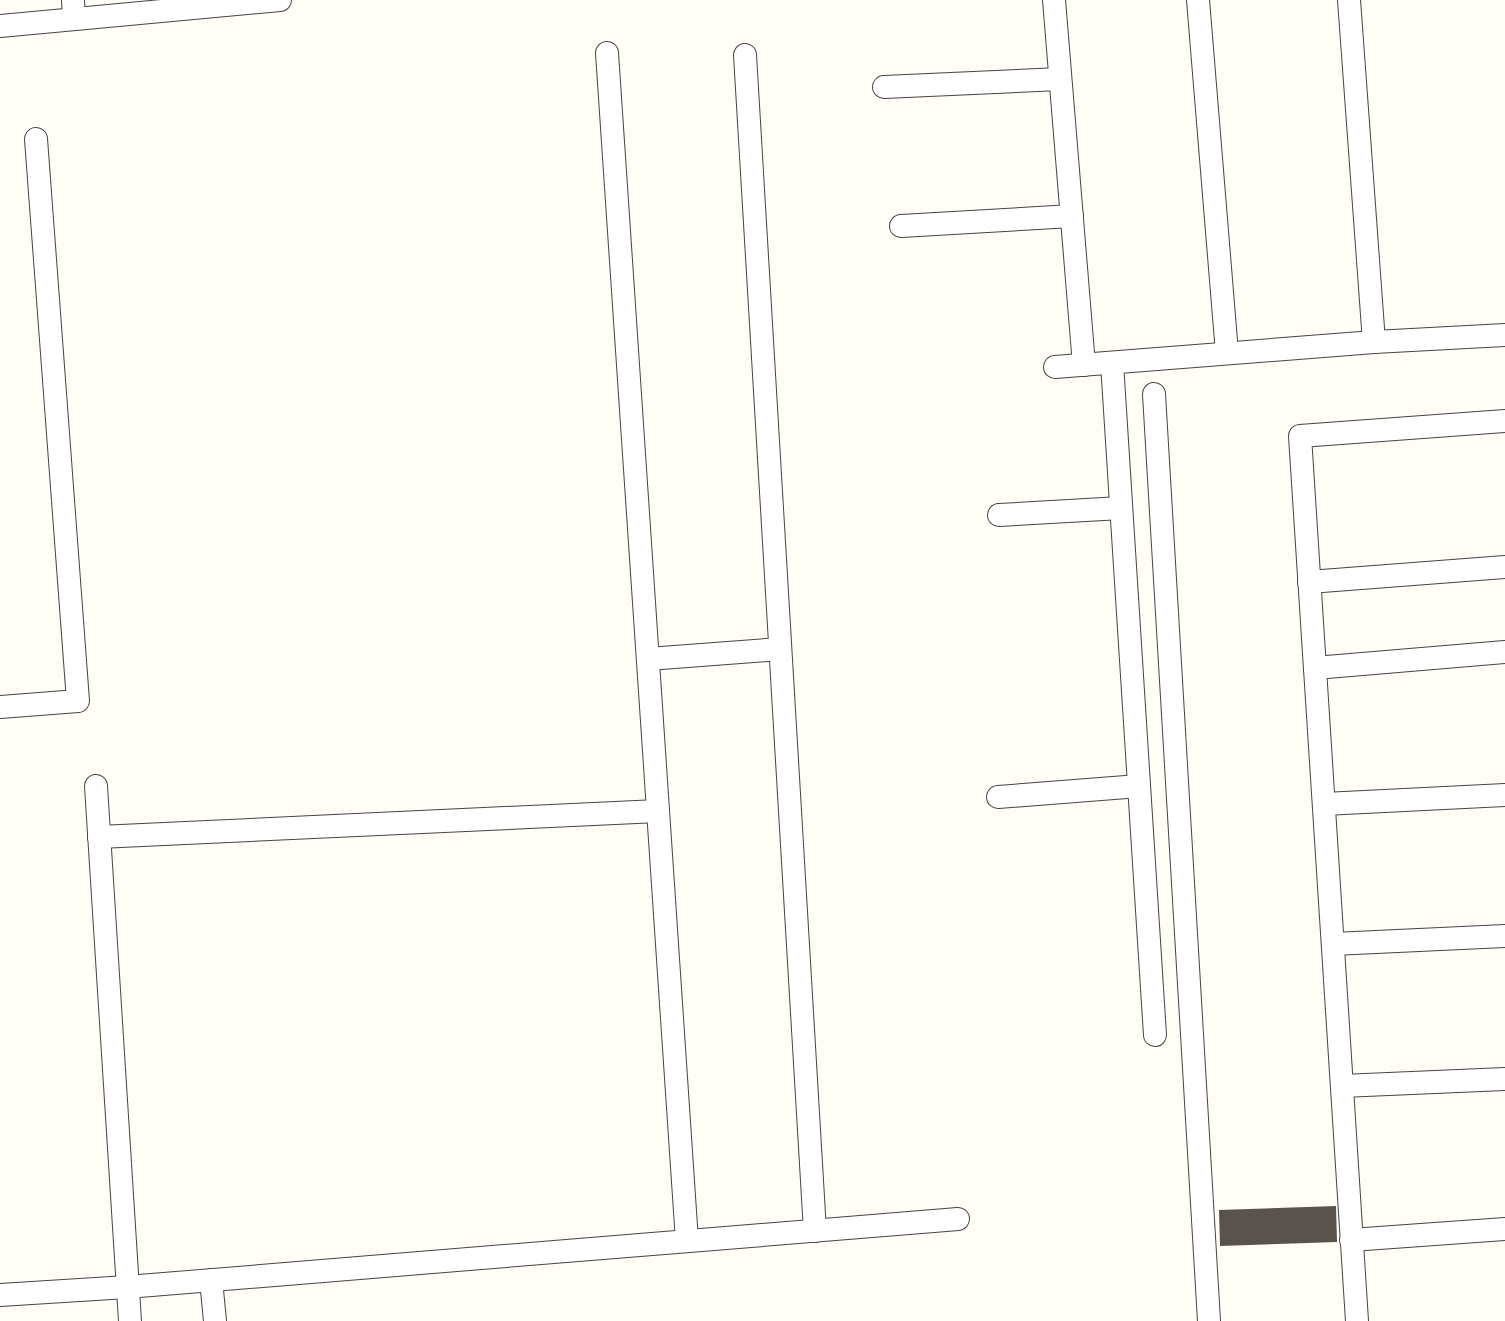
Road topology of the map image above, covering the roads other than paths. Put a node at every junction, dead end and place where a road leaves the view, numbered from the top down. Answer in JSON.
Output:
{"nodes":[{"id":1,"x":280,"y":0,"type":"edge"},
{"id":2,"x":1054,"y":0,"type":"edge"},
{"id":3,"x":1198,"y":0,"type":"edge"},
{"id":4,"x":1349,"y":0,"type":"edge"},
{"id":5,"x":250,"y":1,"type":"edge"},
{"id":6,"x":74,"y":10,"type":"edge"},
{"id":7,"x":0,"y":26,"type":"edge"},
{"id":8,"x":607,"y":53,"type":"dead end"},
{"id":9,"x":745,"y":55,"type":"dead end"},
{"id":10,"x":1060,"y":79,"type":"junction"},
{"id":11,"x":884,"y":87,"type":"dead end"},
{"id":12,"x":36,"y":139,"type":"dead end"},
{"id":13,"x":1072,"y":216,"type":"junction"},
{"id":14,"x":901,"y":226,"type":"dead end"},
{"id":15,"x":1505,"y":335,"type":"edge"},
{"id":16,"x":1374,"y":342,"type":"junction"},
{"id":17,"x":1227,"y":354,"type":"junction"},
{"id":18,"x":1112,"y":363,"type":"junction"},
{"id":19,"x":1084,"y":365,"type":"junction"},
{"id":20,"x":1055,"y":367,"type":"dead end"},
{"id":21,"x":1154,"y":394,"type":"dead end"},
{"id":22,"x":1505,"y":421,"type":"edge"},
{"id":23,"x":1121,"y":508,"type":"junction"},
{"id":24,"x":999,"y":515,"type":"dead end"},
{"id":25,"x":1505,"y":567,"type":"edge"},
{"id":26,"x":1309,"y":582,"type":"junction"},
{"id":27,"x":780,"y":650,"type":"junction"},
{"id":28,"x":1505,"y":652,"type":"edge"},
{"id":29,"x":648,"y":659,"type":"junction"},
{"id":30,"x":1315,"y":668,"type":"junction"},
{"id":31,"x":0,"y":707,"type":"edge"},
{"id":32,"x":96,"y":786,"type":"dead end"},
{"id":33,"x":1139,"y":786,"type":"junction"},
{"id":34,"x":1505,"y":796,"type":"edge"},
{"id":35,"x":998,"y":797,"type":"dead end"},
{"id":36,"x":1324,"y":804,"type":"junction"},
{"id":37,"x":658,"y":810,"type":"junction"},
{"id":38,"x":99,"y":837,"type":"junction"},
{"id":39,"x":1505,"y":936,"type":"edge"},
{"id":40,"x":1333,"y":944,"type":"junction"},
{"id":41,"x":1155,"y":1036,"type":"dead end"},
{"id":42,"x":1505,"y":1080,"type":"edge"},
{"id":43,"x":1342,"y":1086,"type":"junction"},
{"id":44,"x":958,"y":1219,"type":"dead end"},
{"id":45,"x":1505,"y":1229,"type":"edge"},
{"id":46,"x":815,"y":1231,"type":"junction"},
{"id":47,"x":1352,"y":1240,"type":"junction"},
{"id":48,"x":687,"y":1242,"type":"junction"},
{"id":49,"x":211,"y":1280,"type":"junction"},
{"id":50,"x":127,"y":1287,"type":"junction"},
{"id":51,"x":0,"y":1295,"type":"edge"},
{"id":52,"x":130,"y":1321,"type":"edge"},
{"id":53,"x":215,"y":1321,"type":"edge"},
{"id":54,"x":1209,"y":1321,"type":"edge"},
{"id":55,"x":1357,"y":1321,"type":"edge"}],
"edges":[{"from":1,"to":5,"type":"street"},
{"from":2,"to":10,"type":"street"},
{"from":3,"to":17,"type":"street"},
{"from":4,"to":16,"type":"street"},
{"from":5,"to":6,"type":"street"},
{"from":6,"to":7,"type":"street"},
{"from":8,"to":29,"type":"street"},
{"from":9,"to":27,"type":"street"},
{"from":10,"to":11,"type":"street"},
{"from":10,"to":13,"type":"street"},
{"from":12,"to":31,"type":"street"},
{"from":13,"to":14,"type":"street"},
{"from":13,"to":19,"type":"street"},
{"from":15,"to":16,"type":"street"},
{"from":16,"to":17,"type":"street"},
{"from":17,"to":18,"type":"street"},
{"from":18,"to":19,"type":"street"},
{"from":18,"to":23,"type":"street"},
{"from":19,"to":20,"type":"street"},
{"from":21,"to":54,"type":"street"},
{"from":22,"to":26,"type":"street"},
{"from":23,"to":24,"type":"street"},
{"from":23,"to":33,"type":"street"},
{"from":25,"to":26,"type":"street"},
{"from":26,"to":30,"type":"street"},
{"from":27,"to":29,"type":"street"},
{"from":27,"to":46,"type":"street"},
{"from":28,"to":30,"type":"street"},
{"from":29,"to":37,"type":"street"},
{"from":30,"to":36,"type":"street"},
{"from":32,"to":38,"type":"street"},
{"from":33,"to":35,"type":"street"},
{"from":33,"to":41,"type":"street"},
{"from":34,"to":36,"type":"street"},
{"from":36,"to":40,"type":"street"},
{"from":37,"to":38,"type":"street"},
{"from":37,"to":48,"type":"street"},
{"from":38,"to":50,"type":"street"},
{"from":39,"to":40,"type":"street"},
{"from":40,"to":43,"type":"street"},
{"from":42,"to":43,"type":"street"},
{"from":43,"to":47,"type":"street"},
{"from":44,"to":46,"type":"street"},
{"from":45,"to":47,"type":"street"},
{"from":46,"to":48,"type":"street"},
{"from":47,"to":55,"type":"street"},
{"from":48,"to":49,"type":"street"},
{"from":49,"to":50,"type":"street"},
{"from":49,"to":53,"type":"street"},
{"from":50,"to":51,"type":"street"},
{"from":50,"to":52,"type":"street"}]}
